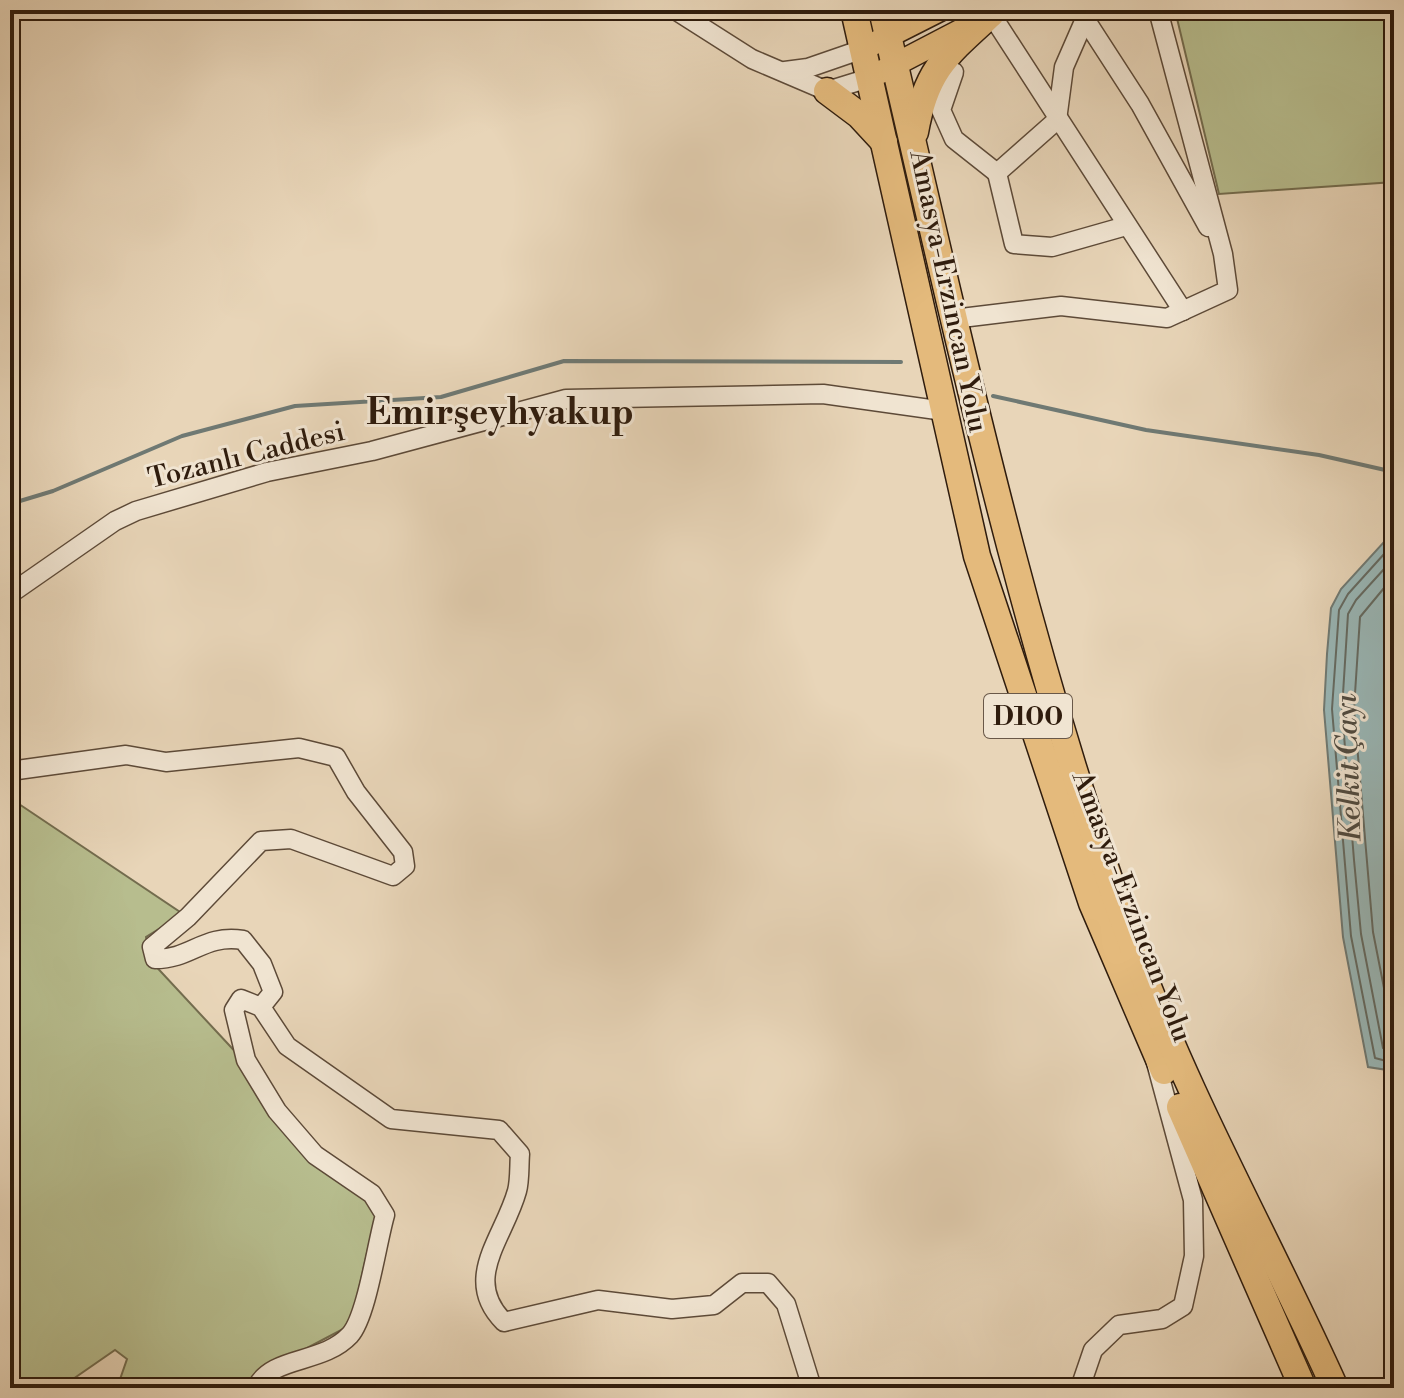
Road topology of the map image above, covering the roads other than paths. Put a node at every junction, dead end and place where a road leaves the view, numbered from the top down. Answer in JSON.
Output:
{"nodes":[{"id":1,"x":675,"y":10,"type":"edge"},
{"id":2,"x":854,"y":10,"type":"edge"},
{"id":3,"x":940,"y":10,"type":"edge"},
{"id":4,"x":1158,"y":10,"type":"edge"},
{"id":5,"x":994,"y":12,"type":"edge"},
{"id":6,"x":885,"y":22,"type":"edge"},
{"id":7,"x":863,"y":49,"type":"junction"},
{"id":8,"x":895,"y":65,"type":"junction"},
{"id":9,"x":785,"y":71,"type":"junction"},
{"id":10,"x":954,"y":72,"type":"dead end"},
{"id":11,"x":869,"y":78,"type":"junction"},
{"id":12,"x":827,"y":91,"type":"junction"},
{"id":13,"x":1057,"y":120,"type":"junction"},
{"id":14,"x":885,"y":143,"type":"junction"},
{"id":15,"x":913,"y":144,"type":"junction"},
{"id":16,"x":997,"y":173,"type":"junction"},
{"id":17,"x":1126,"y":226,"type":"junction"},
{"id":18,"x":1223,"y":254,"type":"junction"},
{"id":19,"x":1183,"y":311,"type":"junction"},
{"id":20,"x":953,"y":319,"type":"junction"},
{"id":21,"x":944,"y":411,"type":"junction"},
{"id":22,"x":10,"y":594,"type":"edge"},
{"id":23,"x":10,"y":771,"type":"edge"},
{"id":24,"x":261,"y":1007,"type":"junction"},
{"id":25,"x":1151,"y":1045,"type":"junction"},
{"id":26,"x":256,"y":1388,"type":"edge"},
{"id":27,"x":812,"y":1388,"type":"edge"},
{"id":28,"x":1080,"y":1388,"type":"edge"},
{"id":29,"x":1303,"y":1388,"type":"edge"},
{"id":30,"x":1335,"y":1388,"type":"edge"}],
"edges":[{"from":1,"to":9,"type":"street"},
{"from":2,"to":7,"type":"highway","name":"Amasya-Erzincan Yolu","number":"D100"},
{"from":3,"to":6,"type":"main road"},
{"from":4,"to":18,"type":"street"},
{"from":5,"to":8,"type":"main road"},
{"from":5,"to":13,"type":"street"},
{"from":5,"to":15,"type":"highway"},
{"from":6,"to":7,"type":"main road"},
{"from":6,"to":8,"type":"highway","number":"D100"},
{"from":7,"to":9,"type":"street"},
{"from":7,"to":11,"type":"highway","name":"Amasya-Erzincan Yolu","number":"D100"},
{"from":8,"to":11,"type":"main road"},
{"from":8,"to":15,"type":"highway","number":"D100"},
{"from":9,"to":12,"type":"street"},
{"from":10,"to":16,"type":"street"},
{"from":11,"to":12,"type":"street"},
{"from":11,"to":14,"type":"highway","name":"Amasya-Erzincan Yolu","number":"D100"},
{"from":12,"to":14,"type":"highway"},
{"from":13,"to":16,"type":"street"},
{"from":13,"to":17,"type":"street"},
{"from":13,"to":18,"type":"street"},
{"from":14,"to":21,"type":"highway","name":"Amasya-Erzincan Yolu","number":"D100"},
{"from":15,"to":20,"type":"highway","number":"D100"},
{"from":16,"to":17,"type":"street"},
{"from":17,"to":19,"type":"street"},
{"from":18,"to":19,"type":"street"},
{"from":19,"to":20,"type":"street"},
{"from":20,"to":30,"type":"highway","number":"D100"},
{"from":21,"to":22,"type":"street","name":"Tozanlı Caddesi"},
{"from":21,"to":25,"type":"highway","name":"Amasya-Erzincan Yolu","number":"D100"},
{"from":23,"to":24,"type":"street"},
{"from":24,"to":26,"type":"street"},
{"from":24,"to":27,"type":"street"},
{"from":25,"to":28,"type":"street"},
{"from":25,"to":29,"type":"highway","name":"Amasya-Erzincan Yolu","number":"D100"}]}
